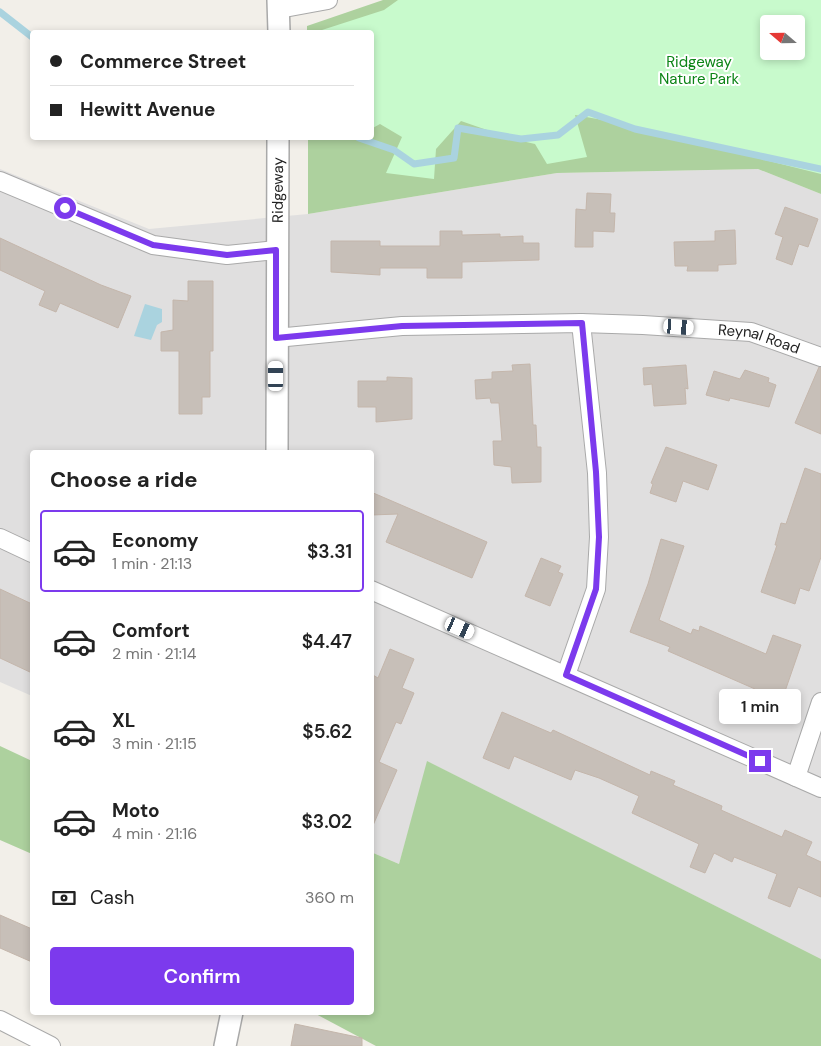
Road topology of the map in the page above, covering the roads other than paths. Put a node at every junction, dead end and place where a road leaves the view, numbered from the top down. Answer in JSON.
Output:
{"nodes":[{"id":1,"x":328,"y":0,"type":"edge"},
{"id":2,"x":279,"y":4,"type":"edge"},
{"id":3,"x":279,"y":30,"type":"edge"},
{"id":4,"x":278,"y":140,"type":"edge"},
{"id":5,"x":0,"y":181,"type":"edge"},
{"id":6,"x":276,"y":250,"type":"junction"},
{"id":7,"x":582,"y":323,"type":"junction"},
{"id":8,"x":276,"y":338,"type":"junction"},
{"id":9,"x":821,"y":357,"type":"edge"},
{"id":10,"x":277,"y":450,"type":"edge"},
{"id":11,"x":0,"y":538,"type":"edge"},
{"id":12,"x":30,"y":552,"type":"edge"},
{"id":13,"x":374,"y":591,"type":"edge"},
{"id":14,"x":566,"y":675,"type":"junction"},
{"id":15,"x":821,"y":702,"type":"edge"},
{"id":16,"x":796,"y":777,"type":"junction"},
{"id":17,"x":821,"y":788,"type":"edge"},
{"id":18,"x":231,"y":1015,"type":"edge"},
{"id":19,"x":0,"y":1020,"type":"edge"},
{"id":20,"x":51,"y":1046,"type":"edge"},
{"id":21,"x":225,"y":1046,"type":"edge"}],
"edges":[{"from":1,"to":2,"type":"street"},
{"from":2,"to":3,"type":"street"},
{"from":4,"to":6,"type":"street","name":"Ridgeway"},
{"from":5,"to":6,"type":"street"},
{"from":6,"to":8,"type":"street","name":"Ridgeway"},
{"from":7,"to":8,"type":"street","name":"Reynal Road"},
{"from":7,"to":9,"type":"street","name":"Reynal Road"},
{"from":7,"to":14,"type":"street"},
{"from":8,"to":10,"type":"street","name":"Ridgeway"},
{"from":11,"to":12,"type":"street"},
{"from":13,"to":14,"type":"street"},
{"from":14,"to":16,"type":"street"},
{"from":15,"to":16,"type":"street"},
{"from":16,"to":17,"type":"street"},
{"from":18,"to":21,"type":"street"},
{"from":19,"to":20,"type":"street"}]}
